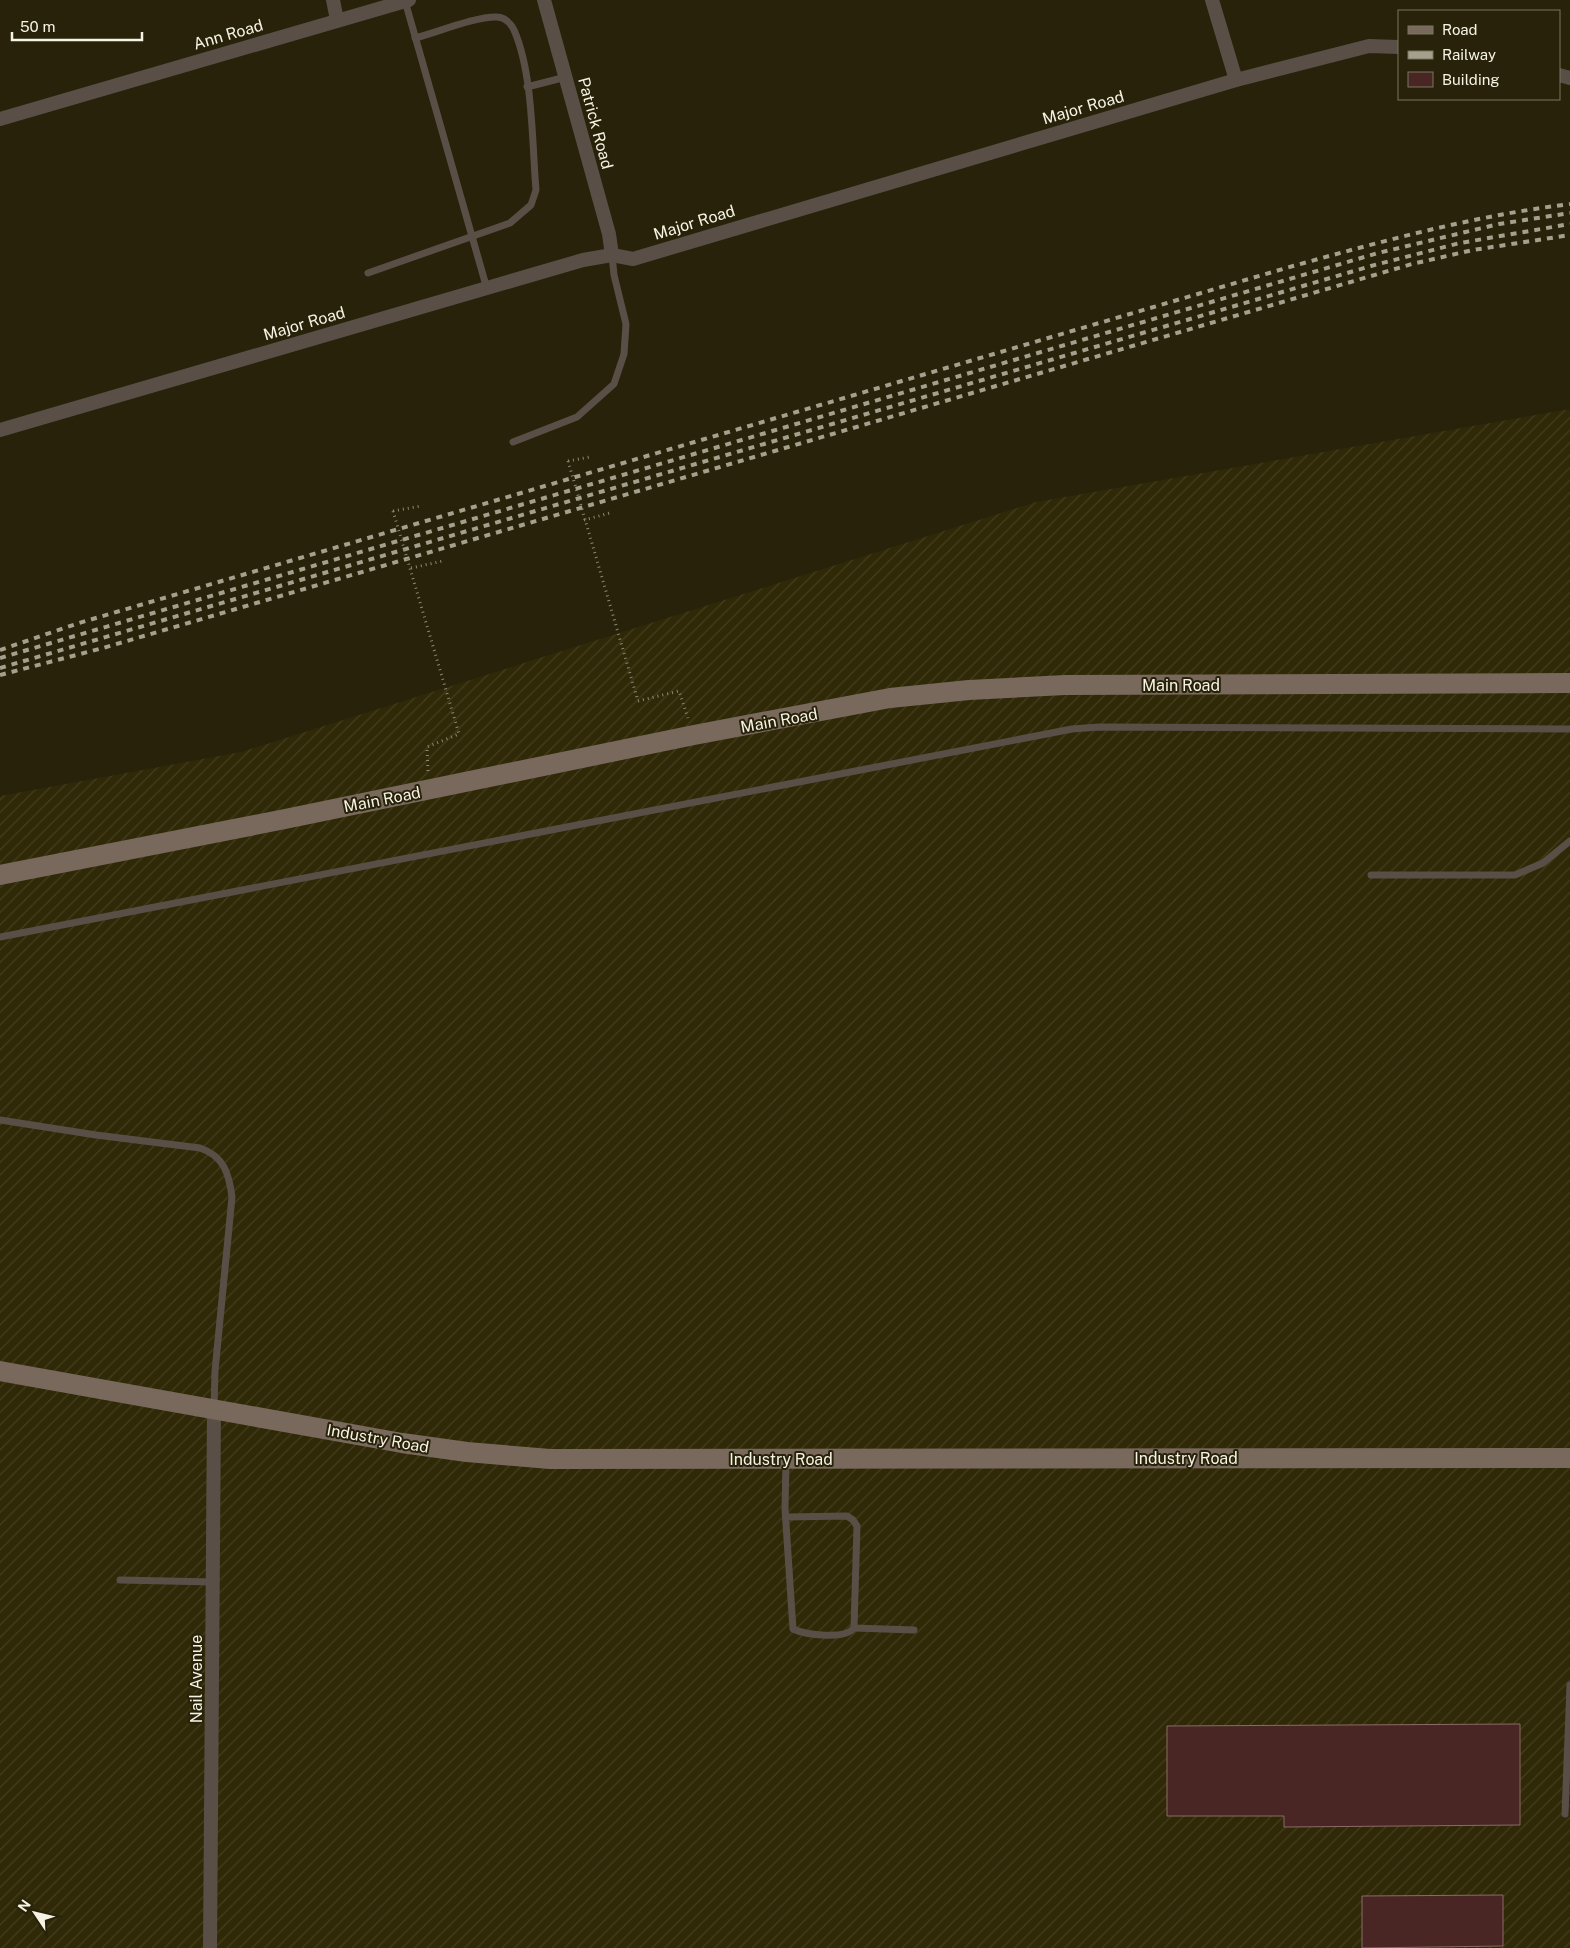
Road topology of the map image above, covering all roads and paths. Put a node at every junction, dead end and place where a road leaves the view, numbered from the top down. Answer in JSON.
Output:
{"nodes":[{"id":1,"x":333,"y":0,"type":"edge"},
{"id":2,"x":544,"y":0,"type":"edge"},
{"id":3,"x":1212,"y":0,"type":"edge"},
{"id":4,"x":407,"y":1,"type":"edge"},
{"id":5,"x":337,"y":20,"type":"junction"},
{"id":6,"x":415,"y":38,"type":"junction"},
{"id":7,"x":1398,"y":46,"type":"edge"},
{"id":8,"x":566,"y":78,"type":"junction"},
{"id":9,"x":1236,"y":80,"type":"junction"},
{"id":10,"x":527,"y":87,"type":"junction"},
{"id":11,"x":0,"y":119,"type":"edge"},
{"id":12,"x":472,"y":238,"type":"junction"},
{"id":13,"x":612,"y":255,"type":"junction"},
{"id":14,"x":368,"y":273,"type":"dead end"},
{"id":15,"x":486,"y":289,"type":"junction"},
{"id":16,"x":0,"y":430,"type":"edge"},
{"id":17,"x":513,"y":442,"type":"dead end"},
{"id":18,"x":590,"y":457,"type":"dead end"},
{"id":19,"x":421,"y":506,"type":"dead end"},
{"id":20,"x":610,"y":513,"type":"dead end"},
{"id":21,"x":584,"y":520,"type":"junction"},
{"id":22,"x":443,"y":561,"type":"dead end"},
{"id":23,"x":410,"y":568,"type":"junction"},
{"id":24,"x":1570,"y":683,"type":"edge"},
{"id":25,"x":1570,"y":729,"type":"edge"},
{"id":26,"x":694,"y":735,"type":"junction"},
{"id":27,"x":429,"y":790,"type":"junction"},
{"id":28,"x":1570,"y":841,"type":"edge"},
{"id":29,"x":0,"y":874,"type":"edge"},
{"id":30,"x":1371,"y":876,"type":"dead end"},
{"id":31,"x":0,"y":938,"type":"edge"},
{"id":32,"x":0,"y":1120,"type":"edge"},
{"id":33,"x":0,"y":1371,"type":"edge"},
{"id":34,"x":214,"y":1410,"type":"junction"},
{"id":35,"x":1570,"y":1458,"type":"edge"},
{"id":36,"x":786,"y":1459,"type":"junction"},
{"id":37,"x":786,"y":1517,"type":"junction"},
{"id":38,"x":120,"y":1580,"type":"dead end"},
{"id":39,"x":214,"y":1582,"type":"junction"},
{"id":40,"x":854,"y":1628,"type":"junction"},
{"id":41,"x":914,"y":1630,"type":"dead end"},
{"id":42,"x":1570,"y":1685,"type":"edge"},
{"id":43,"x":1565,"y":1814,"type":"dead end"},
{"id":44,"x":210,"y":1948,"type":"edge"}],
"edges":[{"from":1,"to":5,"type":"street"},
{"from":2,"to":8,"type":"street","name":"Patrick Road"},
{"from":3,"to":9,"type":"street"},
{"from":4,"to":5,"type":"street","name":"Ann Road"},
{"from":4,"to":6,"type":"lane"},
{"from":5,"to":11,"type":"street","name":"Ann Road"},
{"from":6,"to":10,"type":"lane"},
{"from":6,"to":12,"type":"lane"},
{"from":7,"to":9,"type":"street","name":"Major Road"},
{"from":8,"to":10,"type":"lane"},
{"from":8,"to":13,"type":"street","name":"Patrick Road"},
{"from":9,"to":13,"type":"street","name":"Major Road"},
{"from":10,"to":12,"type":"lane"},
{"from":12,"to":14,"type":"lane"},
{"from":12,"to":15,"type":"lane"},
{"from":13,"to":15,"type":"street","name":"Major Road"},
{"from":13,"to":17,"type":"lane"},
{"from":15,"to":16,"type":"street","name":"Major Road"},
{"from":18,"to":21,"type":"path","bridge":true},
{"from":19,"to":23,"type":"path","bridge":true},
{"from":20,"to":21,"type":"path"},
{"from":21,"to":26,"type":"path","bridge":true},
{"from":22,"to":23,"type":"path"},
{"from":23,"to":27,"type":"path","bridge":true},
{"from":24,"to":26,"type":"main road","name":"Main Road"},
{"from":25,"to":31,"type":"lane"},
{"from":26,"to":27,"type":"main road","name":"Main Road"},
{"from":27,"to":29,"type":"main road","name":"Main Road"},
{"from":28,"to":30,"type":"lane"},
{"from":32,"to":34,"type":"lane"},
{"from":33,"to":34,"type":"main road","name":"Industry Road"},
{"from":34,"to":36,"type":"main road","name":"Industry Road"},
{"from":34,"to":39,"type":"street","name":"Nail Avenue"},
{"from":35,"to":36,"type":"main road","name":"Industry Road"},
{"from":36,"to":37,"type":"lane"},
{"from":37,"to":40,"type":"lane"},
{"from":37,"to":40,"type":"lane"},
{"from":38,"to":39,"type":"lane"},
{"from":39,"to":44,"type":"street","name":"Nail Avenue"},
{"from":40,"to":41,"type":"lane"},
{"from":42,"to":43,"type":"lane"}]}
